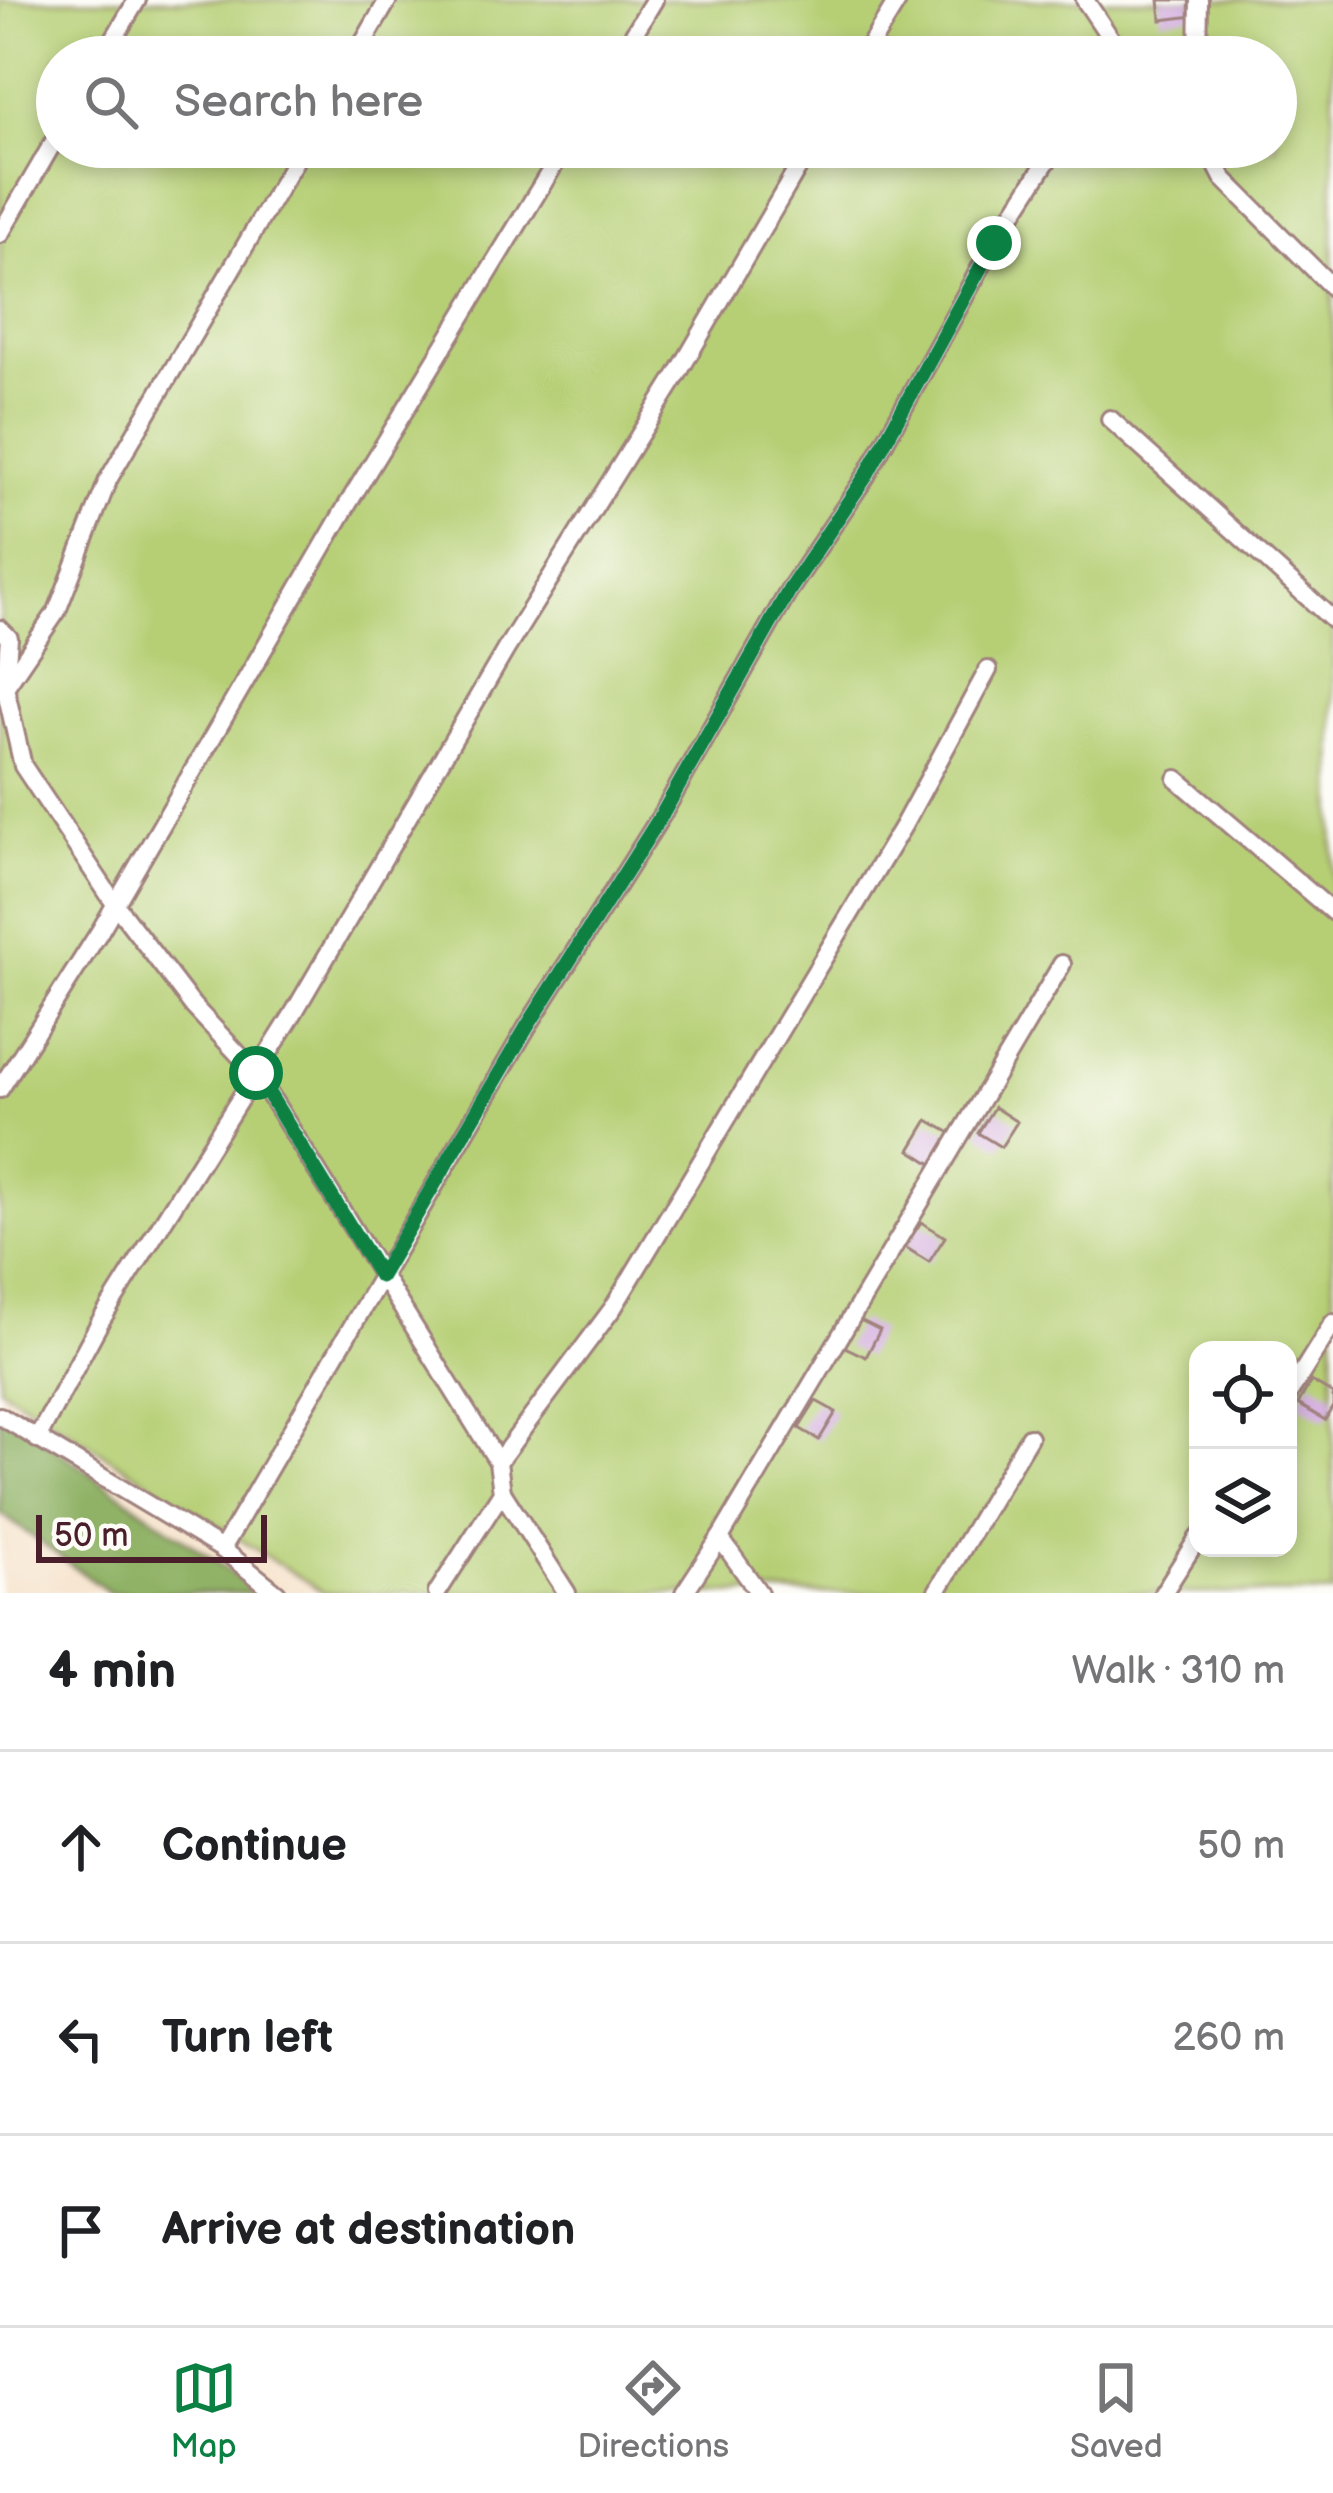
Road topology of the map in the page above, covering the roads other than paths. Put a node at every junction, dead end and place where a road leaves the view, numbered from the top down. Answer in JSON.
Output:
{"nodes":[{"id":1,"x":136,"y":0,"type":"edge"},
{"id":2,"x":388,"y":0,"type":"edge"},
{"id":3,"x":653,"y":0,"type":"edge"},
{"id":4,"x":898,"y":0,"type":"edge"},
{"id":5,"x":1085,"y":0,"type":"edge"},
{"id":6,"x":1199,"y":0,"type":"edge"},
{"id":7,"x":115,"y":36,"type":"edge"},
{"id":8,"x":367,"y":36,"type":"edge"},
{"id":9,"x":632,"y":36,"type":"edge"},
{"id":10,"x":876,"y":36,"type":"edge"},
{"id":11,"x":1105,"y":36,"type":"edge"},
{"id":12,"x":1198,"y":36,"type":"edge"},
{"id":13,"x":38,"y":168,"type":"edge"},
{"id":14,"x":291,"y":168,"type":"edge"},
{"id":15,"x":552,"y":168,"type":"edge"},
{"id":16,"x":798,"y":168,"type":"edge"},
{"id":17,"x":1042,"y":168,"type":"edge"},
{"id":18,"x":1218,"y":168,"type":"edge"},
{"id":19,"x":0,"y":234,"type":"edge"},
{"id":20,"x":1333,"y":288,"type":"edge"},
{"id":21,"x":1110,"y":419,"type":"dead end"},
{"id":22,"x":1333,"y":620,"type":"edge"},
{"id":23,"x":0,"y":629,"type":"edge"},
{"id":24,"x":988,"y":670,"type":"dead end"},
{"id":25,"x":3,"y":691,"type":"edge"},
{"id":26,"x":1177,"y":779,"type":"dead end"},
{"id":27,"x":116,"y":904,"type":"junction"},
{"id":28,"x":1333,"y":912,"type":"edge"},
{"id":29,"x":1062,"y":964,"type":"dead end"},
{"id":30,"x":256,"y":1073,"type":"junction"},
{"id":31,"x":0,"y":1090,"type":"edge"},
{"id":32,"x":380,"y":1276,"type":"junction"},
{"id":33,"x":1333,"y":1323,"type":"edge"},
{"id":34,"x":1297,"y":1381,"type":"edge"},
{"id":35,"x":0,"y":1416,"type":"edge"},
{"id":36,"x":1029,"y":1437,"type":"dead end"},
{"id":37,"x":37,"y":1439,"type":"junction"},
{"id":38,"x":498,"y":1462,"type":"junction"},
{"id":39,"x":502,"y":1492,"type":"junction"},
{"id":40,"x":720,"y":1538,"type":"junction"},
{"id":41,"x":222,"y":1550,"type":"junction"},
{"id":42,"x":1189,"y":1552,"type":"edge"},
{"id":43,"x":277,"y":1593,"type":"edge"},
{"id":44,"x":437,"y":1593,"type":"edge"},
{"id":45,"x":567,"y":1593,"type":"edge"},
{"id":46,"x":684,"y":1593,"type":"edge"},
{"id":47,"x":759,"y":1593,"type":"edge"},
{"id":48,"x":936,"y":1593,"type":"edge"},
{"id":49,"x":1163,"y":1593,"type":"edge"}],
"edges":[{"from":1,"to":7,"type":"lane"},
{"from":2,"to":8,"type":"lane"},
{"from":3,"to":9,"type":"lane"},
{"from":4,"to":10,"type":"lane"},
{"from":5,"to":11,"type":"lane"},
{"from":6,"to":12,"type":"lane"},
{"from":13,"to":19,"type":"lane"},
{"from":14,"to":25,"type":"lane"},
{"from":15,"to":27,"type":"lane"},
{"from":16,"to":30,"type":"lane"},
{"from":17,"to":32,"type":"lane"},
{"from":18,"to":20,"type":"lane"},
{"from":21,"to":22,"type":"lane"},
{"from":23,"to":25,"type":"lane"},
{"from":24,"to":38,"type":"lane"},
{"from":25,"to":27,"type":"lane"},
{"from":26,"to":28,"type":"lane"},
{"from":27,"to":30,"type":"lane"},
{"from":27,"to":31,"type":"lane"},
{"from":29,"to":40,"type":"lane"},
{"from":30,"to":32,"type":"lane"},
{"from":30,"to":37,"type":"lane"},
{"from":32,"to":38,"type":"lane"},
{"from":32,"to":41,"type":"lane"},
{"from":33,"to":34,"type":"lane"},
{"from":35,"to":37,"type":"lane"},
{"from":36,"to":48,"type":"lane"},
{"from":37,"to":41,"type":"lane"},
{"from":38,"to":39,"type":"lane"},
{"from":39,"to":44,"type":"lane"},
{"from":39,"to":45,"type":"lane"},
{"from":40,"to":46,"type":"lane"},
{"from":40,"to":47,"type":"lane"},
{"from":41,"to":43,"type":"lane"},
{"from":42,"to":49,"type":"lane"}]}
